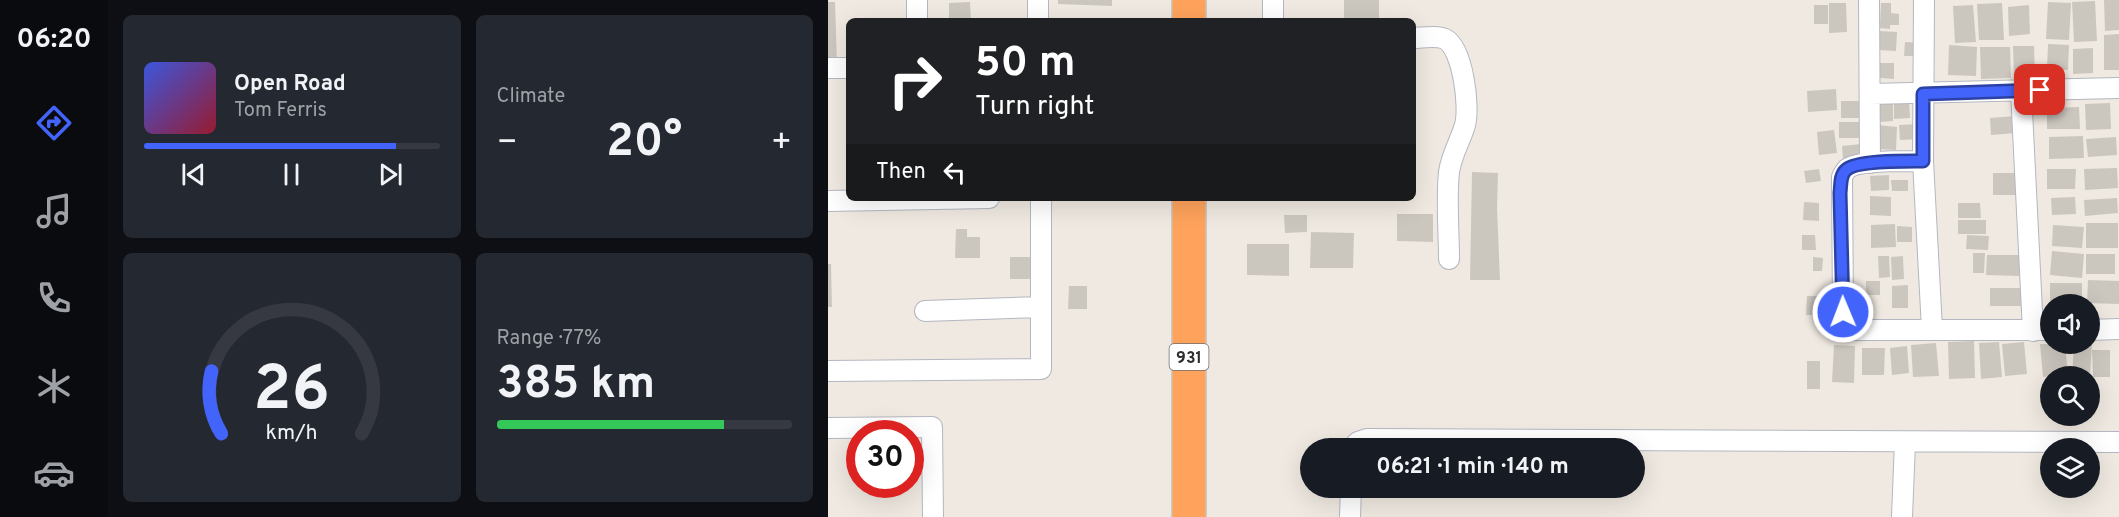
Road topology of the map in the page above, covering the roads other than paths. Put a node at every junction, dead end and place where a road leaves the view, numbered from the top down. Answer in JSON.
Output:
{"nodes":[{"id":1,"x":917,"y":0,"type":"edge"},
{"id":2,"x":1038,"y":0,"type":"edge"},
{"id":3,"x":1189,"y":0,"type":"edge"},
{"id":4,"x":1273,"y":0,"type":"edge"},
{"id":5,"x":1869,"y":0,"type":"edge"},
{"id":6,"x":1924,"y":0,"type":"edge"},
{"id":7,"x":917,"y":18,"type":"edge"},
{"id":8,"x":1038,"y":18,"type":"edge"},
{"id":9,"x":1189,"y":18,"type":"edge"},
{"id":10,"x":1273,"y":18,"type":"edge"},
{"id":11,"x":1416,"y":38,"type":"edge"},
{"id":12,"x":828,"y":68,"type":"edge"},
{"id":13,"x":846,"y":68,"type":"edge"},
{"id":14,"x":2119,"y":88,"type":"edge"},
{"id":15,"x":2021,"y":91,"type":"junction"},
{"id":16,"x":1870,"y":94,"type":"junction"},
{"id":17,"x":1923,"y":94,"type":"junction"},
{"id":18,"x":1923,"y":161,"type":"junction"},
{"id":19,"x":1870,"y":163,"type":"junction"},
{"id":20,"x":828,"y":201,"type":"edge"},
{"id":21,"x":846,"y":201,"type":"edge"},
{"id":22,"x":1041,"y":201,"type":"edge"},
{"id":23,"x":1189,"y":201,"type":"edge"},
{"id":24,"x":1449,"y":259,"type":"dead end"},
{"id":25,"x":1040,"y":307,"type":"junction"},
{"id":26,"x":2040,"y":307,"type":"edge"},
{"id":27,"x":925,"y":311,"type":"dead end"},
{"id":28,"x":1932,"y":329,"type":"junction"},
{"id":29,"x":2119,"y":329,"type":"edge"},
{"id":30,"x":2040,"y":330,"type":"edge"},
{"id":31,"x":2100,"y":330,"type":"edge"},
{"id":32,"x":828,"y":371,"type":"edge"},
{"id":33,"x":828,"y":428,"type":"edge"},
{"id":34,"x":1645,"y":441,"type":"edge"},
{"id":35,"x":1905,"y":442,"type":"junction"},
{"id":36,"x":2119,"y":442,"type":"edge"},
{"id":37,"x":1351,"y":498,"type":"edge"},
{"id":38,"x":933,"y":517,"type":"edge"},
{"id":39,"x":1189,"y":517,"type":"edge"},
{"id":40,"x":1350,"y":517,"type":"edge"},
{"id":41,"x":1902,"y":517,"type":"edge"}],
"edges":[{"from":1,"to":7,"type":"street"},
{"from":2,"to":8,"type":"street"},
{"from":3,"to":9,"type":"highway"},
{"from":4,"to":10,"type":"street"},
{"from":5,"to":16,"type":"street"},
{"from":6,"to":17,"type":"street"},
{"from":11,"to":24,"type":"street"},
{"from":12,"to":13,"type":"street"},
{"from":14,"to":15,"type":"street"},
{"from":15,"to":17,"type":"street"},
{"from":15,"to":26,"type":"street"},
{"from":16,"to":17,"type":"street"},
{"from":16,"to":19,"type":"street"},
{"from":17,"to":18,"type":"street"},
{"from":18,"to":19,"type":"street"},
{"from":18,"to":28,"type":"street"},
{"from":19,"to":28,"type":"street"},
{"from":20,"to":21,"type":"street"},
{"from":22,"to":25,"type":"street"},
{"from":23,"to":39,"type":"highway","number":"931"},
{"from":25,"to":27,"type":"street"},
{"from":25,"to":32,"type":"street"},
{"from":28,"to":30,"type":"street"},
{"from":29,"to":31,"type":"street"},
{"from":33,"to":38,"type":"street"},
{"from":34,"to":35,"type":"street"},
{"from":35,"to":36,"type":"street"},
{"from":35,"to":41,"type":"street"},
{"from":37,"to":40,"type":"street"}]}
